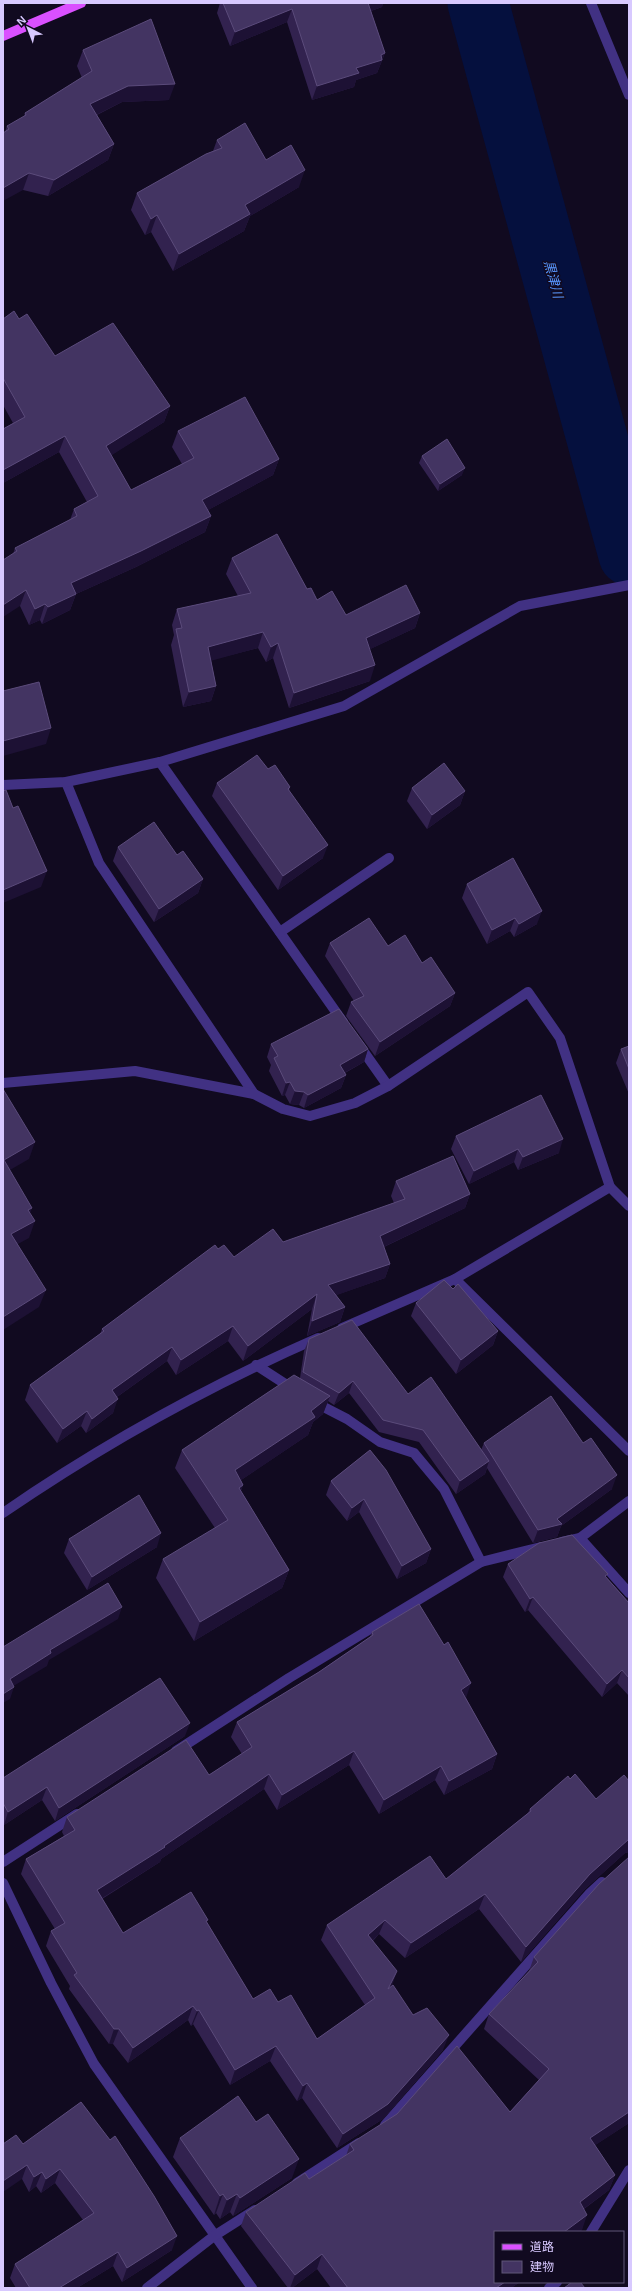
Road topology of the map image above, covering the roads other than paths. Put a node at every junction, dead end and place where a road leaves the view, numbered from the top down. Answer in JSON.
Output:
{"nodes":[{"id":1,"x":81,"y":3,"type":"edge"},
{"id":2,"x":591,"y":3,"type":"edge"},
{"id":3,"x":3,"y":36,"type":"edge"},
{"id":4,"x":629,"y":95,"type":"edge"},
{"id":5,"x":629,"y":585,"type":"edge"},
{"id":6,"x":160,"y":762,"type":"junction"},
{"id":7,"x":66,"y":782,"type":"junction"},
{"id":8,"x":3,"y":785,"type":"edge"},
{"id":9,"x":389,"y":858,"type":"dead end"},
{"id":10,"x":280,"y":932,"type":"junction"},
{"id":11,"x":3,"y":1083,"type":"edge"},
{"id":12,"x":388,"y":1086,"type":"junction"},
{"id":13,"x":254,"y":1094,"type":"junction"},
{"id":14,"x":610,"y":1187,"type":"junction"},
{"id":15,"x":629,"y":1206,"type":"edge"},
{"id":16,"x":455,"y":1279,"type":"junction"},
{"id":17,"x":256,"y":1365,"type":"junction"},
{"id":18,"x":629,"y":1451,"type":"edge"},
{"id":19,"x":629,"y":1501,"type":"edge"},
{"id":20,"x":3,"y":1513,"type":"edge"},
{"id":21,"x":580,"y":1538,"type":"junction"},
{"id":22,"x":482,"y":1562,"type":"junction"},
{"id":23,"x":629,"y":1593,"type":"edge"},
{"id":24,"x":170,"y":1755,"type":"edge"},
{"id":25,"x":83,"y":1811,"type":"edge"},
{"id":26,"x":3,"y":1862,"type":"edge"},
{"id":27,"x":612,"y":1873,"type":"edge"},
{"id":28,"x":3,"y":1883,"type":"edge"},
{"id":29,"x":629,"y":2170,"type":"edge"},
{"id":30,"x":286,"y":2190,"type":"edge"},
{"id":31,"x":266,"y":2203,"type":"edge"},
{"id":32,"x":592,"y":2231,"type":"edge"},
{"id":33,"x":214,"y":2236,"type":"junction"},
{"id":34,"x":147,"y":2288,"type":"edge"},
{"id":35,"x":252,"y":2288,"type":"edge"}],
"edges":[{"from":1,"to":3,"type":"main road"},
{"from":2,"to":4,"type":"street"},
{"from":5,"to":6,"type":"street"},
{"from":6,"to":7,"type":"street"},
{"from":6,"to":10,"type":"street"},
{"from":7,"to":8,"type":"street"},
{"from":7,"to":13,"type":"street"},
{"from":9,"to":10,"type":"street"},
{"from":10,"to":12,"type":"street"},
{"from":11,"to":13,"type":"street"},
{"from":12,"to":13,"type":"street"},
{"from":12,"to":14,"type":"street"},
{"from":14,"to":15,"type":"street"},
{"from":14,"to":16,"type":"street"},
{"from":16,"to":17,"type":"street"},
{"from":16,"to":18,"type":"street"},
{"from":17,"to":20,"type":"street"},
{"from":17,"to":22,"type":"street"},
{"from":19,"to":21,"type":"street"},
{"from":21,"to":22,"type":"street"},
{"from":21,"to":23,"type":"street"},
{"from":22,"to":24,"type":"street"},
{"from":25,"to":26,"type":"street"},
{"from":27,"to":30,"type":"street"},
{"from":28,"to":33,"type":"street"},
{"from":29,"to":32,"type":"street"},
{"from":31,"to":33,"type":"street"},
{"from":33,"to":34,"type":"street"},
{"from":33,"to":35,"type":"street"}]}
